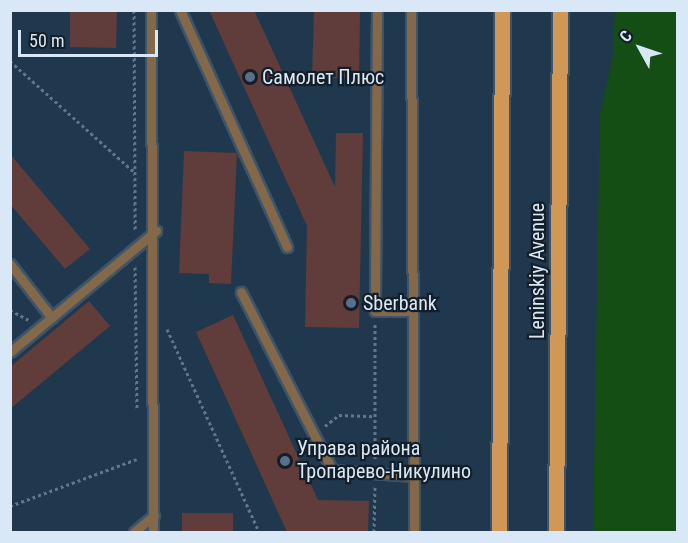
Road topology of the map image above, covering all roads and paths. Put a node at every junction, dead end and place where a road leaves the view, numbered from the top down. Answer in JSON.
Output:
{"nodes":[{"id":1,"x":134,"y":10,"type":"edge"},
{"id":2,"x":151,"y":10,"type":"edge"},
{"id":3,"x":180,"y":10,"type":"edge"},
{"id":4,"x":376,"y":10,"type":"edge"},
{"id":5,"x":411,"y":10,"type":"edge"},
{"id":6,"x":502,"y":10,"type":"edge"},
{"id":7,"x":560,"y":10,"type":"edge"},
{"id":8,"x":10,"y":61,"type":"edge"},
{"id":9,"x":134,"y":172,"type":"junction"},
{"id":10,"x":156,"y":231,"type":"junction"},
{"id":11,"x":135,"y":248,"type":"junction"},
{"id":12,"x":287,"y":248,"type":"dead end"},
{"id":13,"x":10,"y":264,"type":"edge"},
{"id":14,"x":143,"y":277,"type":"dead end"},
{"id":15,"x":241,"y":292,"type":"dead end"},
{"id":16,"x":155,"y":303,"type":"junction"},
{"id":17,"x":10,"y":310,"type":"edge"},
{"id":18,"x":412,"y":310,"type":"junction"},
{"id":19,"x":375,"y":311,"type":"junction"},
{"id":20,"x":52,"y":318,"type":"junction"},
{"id":21,"x":42,"y":326,"type":"junction"},
{"id":22,"x":10,"y":352,"type":"edge"},
{"id":23,"x":137,"y":412,"type":"dead end"},
{"id":24,"x":375,"y":416,"type":"junction"},
{"id":25,"x":314,"y":434,"type":"junction"},
{"id":26,"x":137,"y":447,"type":"dead end"},
{"id":27,"x":137,"y":459,"type":"junction"},
{"id":28,"x":138,"y":469,"type":"dead end"},
{"id":29,"x":375,"y":475,"type":"junction"},
{"id":30,"x":413,"y":476,"type":"junction"},
{"id":31,"x":10,"y":506,"type":"edge"},
{"id":32,"x":154,"y":515,"type":"junction"},
{"id":33,"x":134,"y":532,"type":"edge"},
{"id":34,"x":153,"y":532,"type":"edge"},
{"id":35,"x":260,"y":532,"type":"edge"},
{"id":36,"x":374,"y":532,"type":"edge"},
{"id":37,"x":414,"y":532,"type":"edge"},
{"id":38,"x":499,"y":532,"type":"edge"},
{"id":39,"x":556,"y":532,"type":"edge"}],
"edges":[{"from":1,"to":9,"type":"path"},
{"from":2,"to":10,"type":"lane"},
{"from":3,"to":12,"type":"lane"},
{"from":4,"to":19,"type":"lane"},
{"from":5,"to":18,"type":"lane"},
{"from":6,"to":38,"type":"main road","name":"Leninskiy Avenue"},
{"from":7,"to":39,"type":"main road","name":"Leninskiy Avenue"},
{"from":8,"to":9,"type":"path"},
{"from":9,"to":11,"type":"path"},
{"from":10,"to":11,"type":"lane"},
{"from":10,"to":16,"type":"lane"},
{"from":11,"to":20,"type":"lane"},
{"from":13,"to":20,"type":"lane"},
{"from":14,"to":23,"type":"path"},
{"from":15,"to":25,"type":"lane"},
{"from":16,"to":32,"type":"lane"},
{"from":16,"to":35,"type":"path"},
{"from":17,"to":21,"type":"path"},
{"from":18,"to":19,"type":"lane"},
{"from":18,"to":30,"type":"lane"},
{"from":19,"to":24,"type":"path"},
{"from":20,"to":21,"type":"lane"},
{"from":21,"to":22,"type":"lane"},
{"from":24,"to":25,"type":"path"},
{"from":24,"to":29,"type":"path"},
{"from":25,"to":29,"type":"lane"},
{"from":26,"to":27,"type":"path"},
{"from":27,"to":28,"type":"path"},
{"from":27,"to":31,"type":"path"},
{"from":29,"to":30,"type":"lane"},
{"from":29,"to":36,"type":"path"},
{"from":30,"to":37,"type":"lane"},
{"from":32,"to":33,"type":"lane"},
{"from":32,"to":34,"type":"lane"}]}
